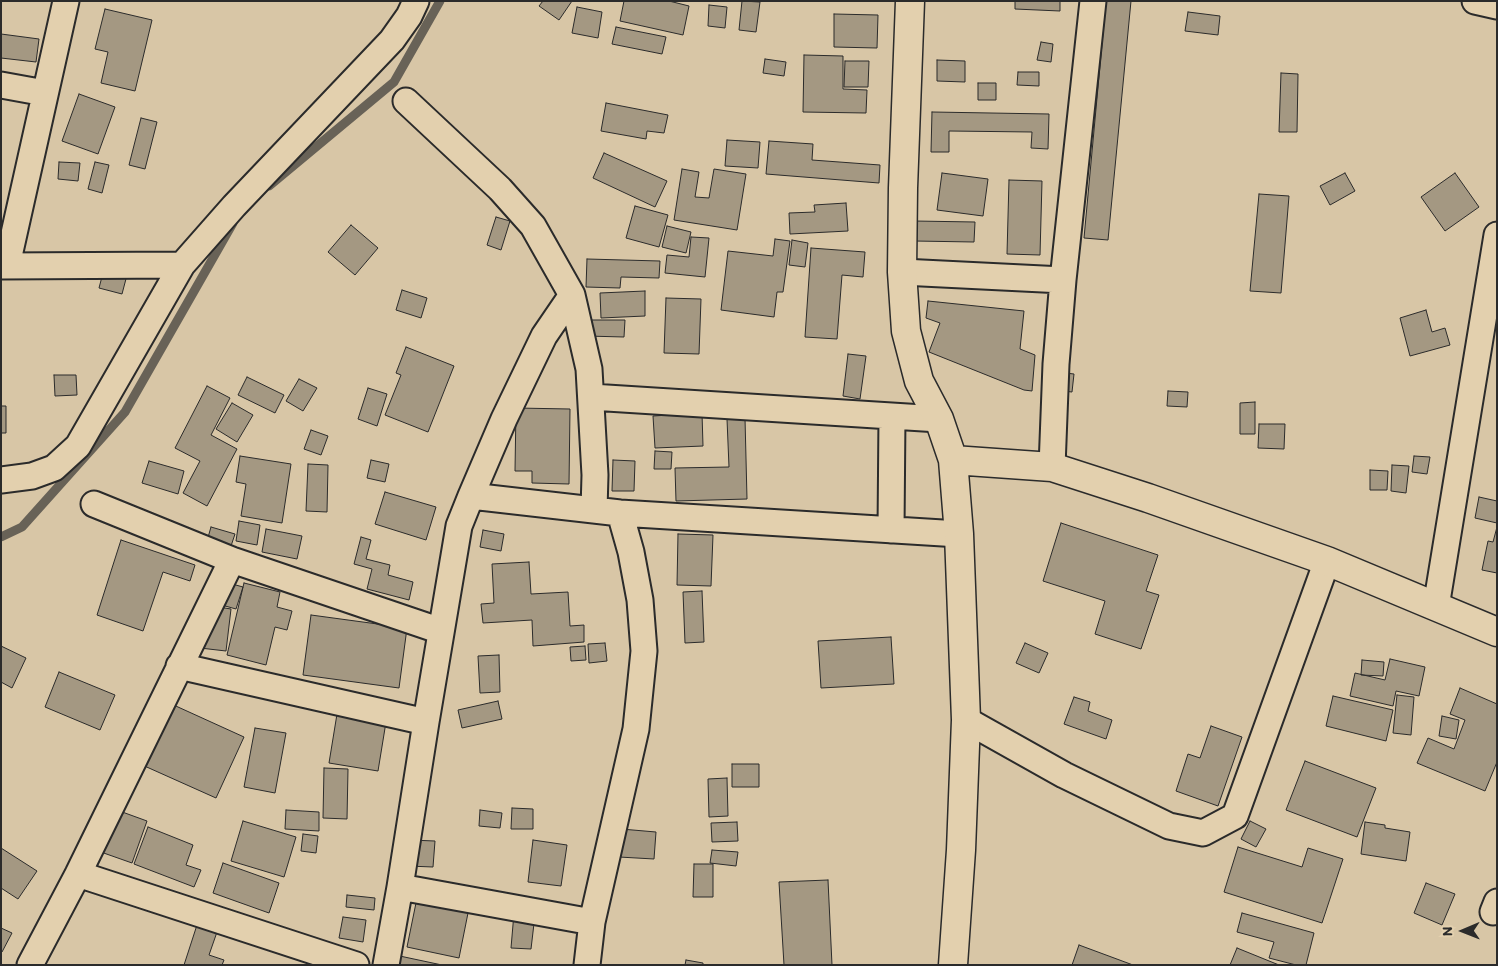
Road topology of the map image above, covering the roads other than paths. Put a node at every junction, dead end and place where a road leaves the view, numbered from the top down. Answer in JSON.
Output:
{"nodes":[{"id":1,"x":66,"y":1,"type":"edge"},
{"id":2,"x":416,"y":1,"type":"edge"},
{"id":3,"x":910,"y":1,"type":"edge"},
{"id":4,"x":1093,"y":1,"type":"edge"},
{"id":5,"x":1475,"y":1,"type":"edge"},
{"id":6,"x":1497,"y":6,"type":"edge"},
{"id":7,"x":1,"y":85,"type":"edge"},
{"id":8,"x":45,"y":93,"type":"junction"},
{"id":9,"x":406,"y":101,"type":"dead end"},
{"id":10,"x":1497,"y":235,"type":"edge"},
{"id":11,"x":4,"y":265,"type":"edge"},
{"id":12,"x":182,"y":265,"type":"junction"},
{"id":13,"x":902,"y":272,"type":"junction"},
{"id":14,"x":1063,"y":280,"type":"junction"},
{"id":15,"x":572,"y":295,"type":"junction"},
{"id":16,"x":591,"y":396,"type":"junction"},
{"id":17,"x":892,"y":416,"type":"junction"},
{"id":18,"x":939,"y":419,"type":"junction"},
{"id":19,"x":953,"y":460,"type":"junction"},
{"id":20,"x":1052,"y":467,"type":"junction"},
{"id":21,"x":1,"y":480,"type":"edge"},
{"id":22,"x":471,"y":496,"type":"junction"},
{"id":23,"x":94,"y":504,"type":"dead end"},
{"id":24,"x":594,"y":510,"type":"junction"},
{"id":25,"x":620,"y":513,"type":"junction"},
{"id":26,"x":891,"y":530,"type":"junction"},
{"id":27,"x":959,"y":534,"type":"junction"},
{"id":28,"x":232,"y":560,"type":"junction"},
{"id":29,"x":1327,"y":561,"type":"junction"},
{"id":30,"x":1436,"y":607,"type":"junction"},
{"id":31,"x":440,"y":631,"type":"junction"},
{"id":32,"x":1497,"y":632,"type":"edge"},
{"id":33,"x":179,"y":666,"type":"junction"},
{"id":34,"x":966,"y":720,"type":"junction"},
{"id":35,"x":426,"y":722,"type":"junction"},
{"id":36,"x":78,"y":874,"type":"junction"},
{"id":37,"x":400,"y":886,"type":"junction"},
{"id":38,"x":592,"y":922,"type":"junction"},
{"id":39,"x":30,"y":965,"type":"edge"},
{"id":40,"x":356,"y":965,"type":"edge"},
{"id":41,"x":386,"y":965,"type":"edge"},
{"id":42,"x":587,"y":965,"type":"edge"},
{"id":43,"x":953,"y":965,"type":"edge"}],
"edges":[{"from":1,"to":8,"type":"street"},
{"from":2,"to":12,"type":"street"},
{"from":3,"to":13,"type":"street"},
{"from":4,"to":14,"type":"street"},
{"from":5,"to":6,"type":"street"},
{"from":7,"to":8,"type":"street"},
{"from":8,"to":11,"type":"street"},
{"from":9,"to":15,"type":"street"},
{"from":10,"to":30,"type":"street"},
{"from":11,"to":12,"type":"street"},
{"from":12,"to":21,"type":"street"},
{"from":13,"to":14,"type":"street"},
{"from":13,"to":18,"type":"street"},
{"from":14,"to":20,"type":"street"},
{"from":15,"to":16,"type":"street"},
{"from":15,"to":22,"type":"street"},
{"from":16,"to":17,"type":"street"},
{"from":16,"to":24,"type":"street"},
{"from":17,"to":18,"type":"street"},
{"from":17,"to":26,"type":"street"},
{"from":18,"to":19,"type":"street"},
{"from":19,"to":20,"type":"street"},
{"from":19,"to":27,"type":"street"},
{"from":20,"to":29,"type":"street"},
{"from":22,"to":24,"type":"street"},
{"from":22,"to":31,"type":"street"},
{"from":23,"to":28,"type":"street"},
{"from":24,"to":25,"type":"street"},
{"from":25,"to":26,"type":"street"},
{"from":25,"to":38,"type":"street"},
{"from":26,"to":27,"type":"street"},
{"from":27,"to":34,"type":"street"},
{"from":28,"to":31,"type":"street"},
{"from":28,"to":33,"type":"street"},
{"from":29,"to":30,"type":"street"},
{"from":29,"to":34,"type":"street"},
{"from":30,"to":32,"type":"street"},
{"from":31,"to":35,"type":"street"},
{"from":33,"to":35,"type":"street"},
{"from":33,"to":36,"type":"street"},
{"from":34,"to":43,"type":"street"},
{"from":35,"to":37,"type":"street"},
{"from":36,"to":39,"type":"street"},
{"from":36,"to":40,"type":"street"},
{"from":37,"to":38,"type":"street"},
{"from":37,"to":41,"type":"street"},
{"from":38,"to":42,"type":"street"}]}
